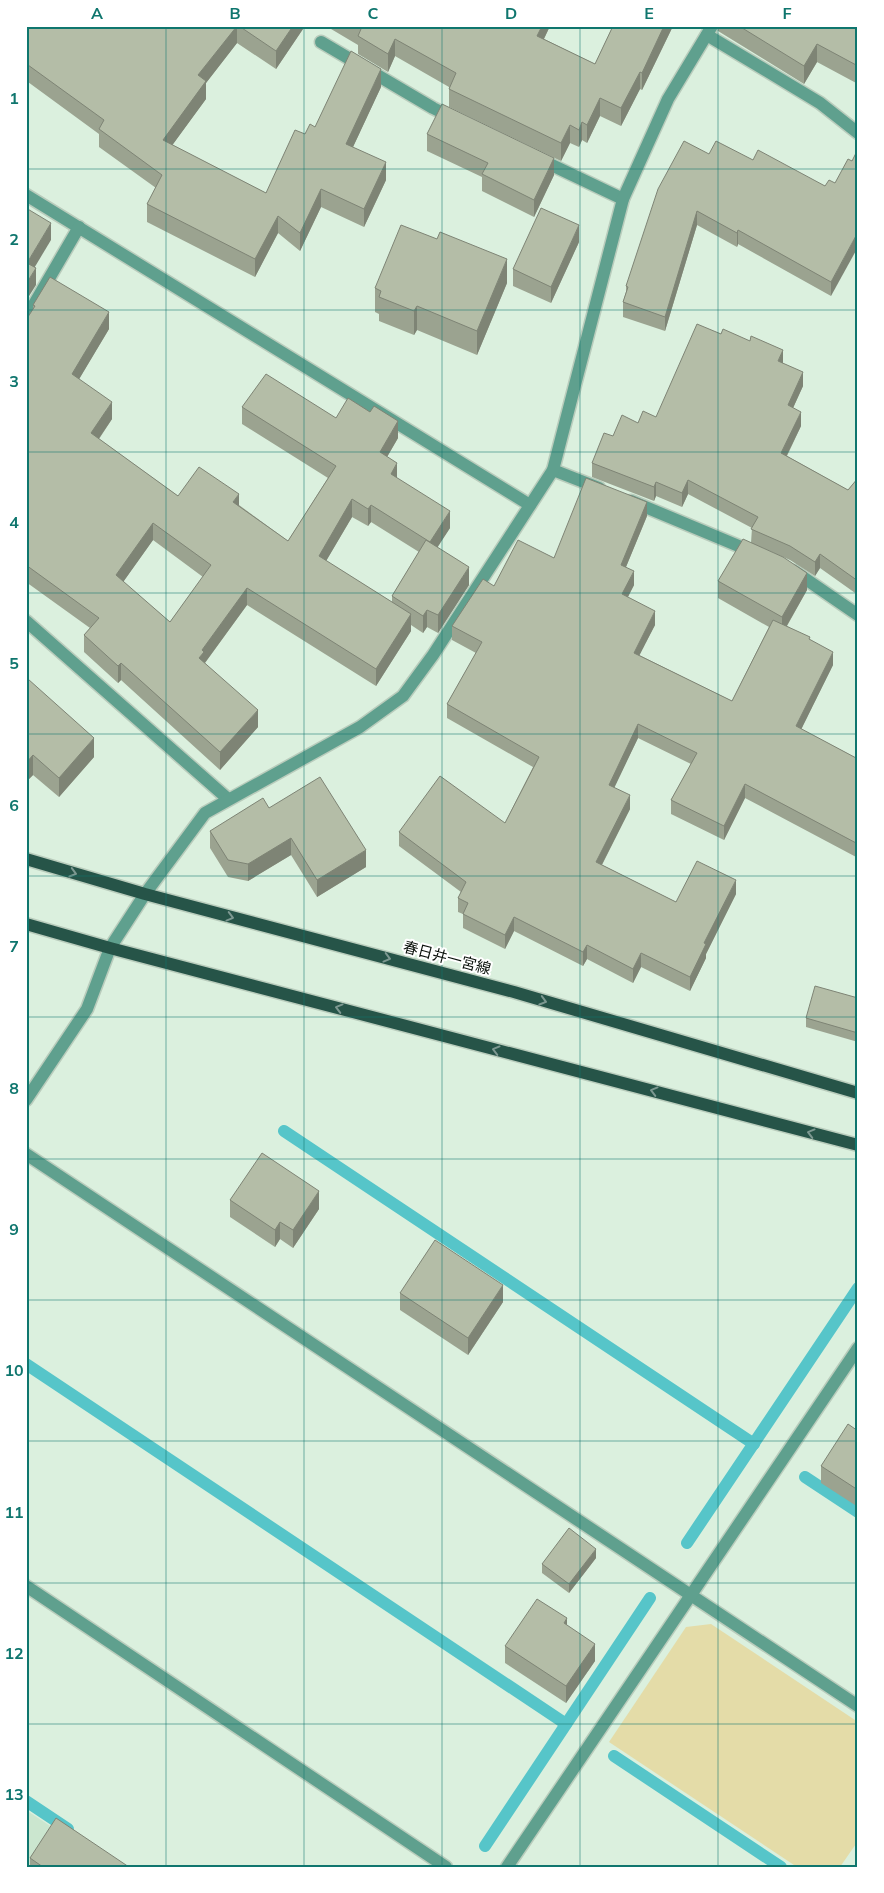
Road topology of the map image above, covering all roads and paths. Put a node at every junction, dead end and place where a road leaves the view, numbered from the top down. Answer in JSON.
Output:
{"nodes":[{"id":1,"x":710,"y":31,"type":"edge"},
{"id":2,"x":321,"y":42,"type":"dead end"},
{"id":3,"x":467,"y":124,"type":"edge"},
{"id":4,"x":858,"y":133,"type":"edge"},
{"id":5,"x":528,"y":153,"type":"edge"},
{"id":6,"x":26,"y":194,"type":"edge"},
{"id":7,"x":623,"y":198,"type":"junction"},
{"id":8,"x":79,"y":227,"type":"junction"},
{"id":9,"x":26,"y":318,"type":"edge"},
{"id":10,"x":553,"y":470,"type":"junction"},
{"id":11,"x":530,"y":506,"type":"junction"},
{"id":12,"x":761,"y":555,"type":"edge"},
{"id":13,"x":787,"y":567,"type":"edge"},
{"id":14,"x":858,"y":615,"type":"edge"},
{"id":15,"x":26,"y":621,"type":"edge"},
{"id":16,"x":228,"y":799,"type":"junction"},
{"id":17,"x":26,"y":859,"type":"edge"},
{"id":18,"x":145,"y":894,"type":"junction"},
{"id":19,"x":26,"y":924,"type":"edge"},
{"id":20,"x":110,"y":948,"type":"junction"},
{"id":21,"x":858,"y":1092,"type":"edge"},
{"id":22,"x":26,"y":1100,"type":"edge"},
{"id":23,"x":858,"y":1145,"type":"edge"},
{"id":24,"x":26,"y":1154,"type":"edge"},
{"id":25,"x":858,"y":1348,"type":"edge"},
{"id":26,"x":26,"y":1586,"type":"edge"},
{"id":27,"x":691,"y":1595,"type":"junction"},
{"id":28,"x":858,"y":1706,"type":"edge"},
{"id":29,"x":446,"y":1867,"type":"edge"},
{"id":30,"x":507,"y":1867,"type":"edge"}],
"edges":[{"from":1,"to":4,"type":"street"},
{"from":1,"to":7,"type":"street"},
{"from":2,"to":3,"type":"street"},
{"from":5,"to":7,"type":"street"},
{"from":6,"to":8,"type":"street"},
{"from":7,"to":10,"type":"street"},
{"from":8,"to":9,"type":"street"},
{"from":8,"to":11,"type":"street"},
{"from":10,"to":11,"type":"street"},
{"from":10,"to":12,"type":"street"},
{"from":11,"to":16,"type":"street"},
{"from":13,"to":14,"type":"street"},
{"from":15,"to":16,"type":"street"},
{"from":16,"to":18,"type":"street"},
{"from":17,"to":18,"type":"main road","name":"春日井一宮線","one_way":true},
{"from":18,"to":20,"type":"street"},
{"from":18,"to":21,"type":"main road","name":"春日井一宮線","one_way":true},
{"from":19,"to":20,"type":"main road"},
{"from":20,"to":22,"type":"street"},
{"from":23,"to":20,"type":"main road","one_way":true},
{"from":24,"to":27,"type":"street"},
{"from":25,"to":27,"type":"street"},
{"from":26,"to":29,"type":"street"},
{"from":27,"to":28,"type":"street"},
{"from":27,"to":30,"type":"street"}]}
